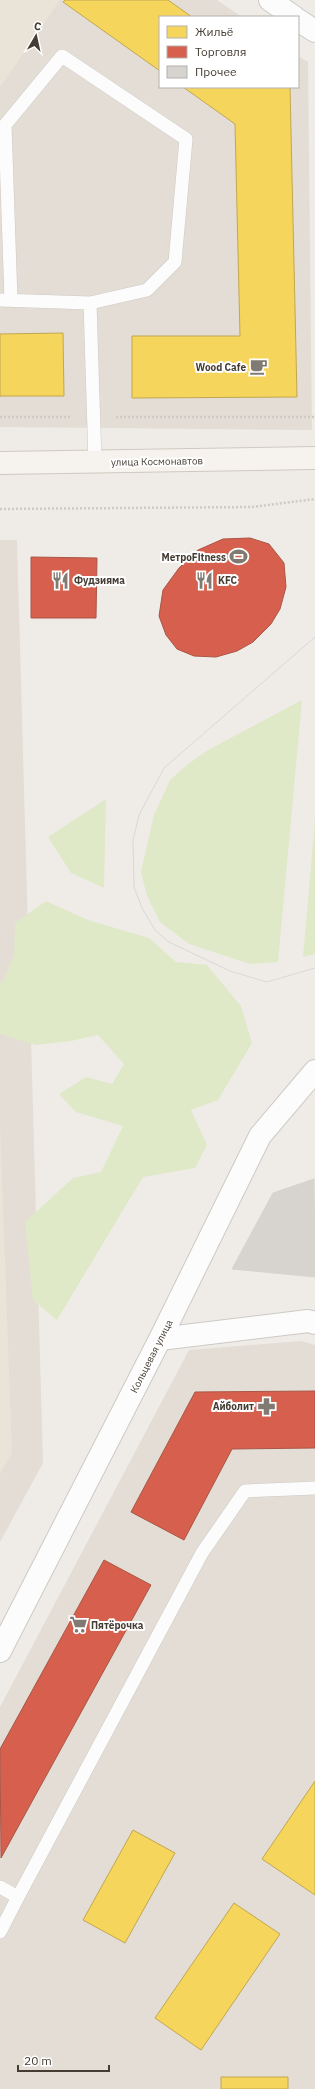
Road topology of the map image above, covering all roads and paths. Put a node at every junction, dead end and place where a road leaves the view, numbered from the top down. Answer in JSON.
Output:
{"nodes":[{"id":1,"x":270,"y":0,"type":"edge"},
{"id":2,"x":293,"y":16,"type":"edge"},
{"id":3,"x":299,"y":21,"type":"edge"},
{"id":4,"x":315,"y":32,"type":"edge"},
{"id":5,"x":6,"y":300,"type":"edge"},
{"id":6,"x":90,"y":303,"type":"junction"},
{"id":7,"x":0,"y":416,"type":"edge"},
{"id":8,"x":94,"y":417,"type":"junction"},
{"id":9,"x":315,"y":417,"type":"edge"},
{"id":10,"x":315,"y":458,"type":"edge"},
{"id":11,"x":95,"y":462,"type":"junction"},
{"id":12,"x":0,"y":463,"type":"edge"},
{"id":13,"x":315,"y":499,"type":"edge"},
{"id":14,"x":0,"y":509,"type":"edge"},
{"id":15,"x":315,"y":1071,"type":"edge"},
{"id":16,"x":315,"y":1323,"type":"edge"},
{"id":17,"x":160,"y":1339,"type":"junction"},
{"id":18,"x":315,"y":1488,"type":"edge"},
{"id":19,"x":0,"y":1651,"type":"edge"},
{"id":20,"x":0,"y":1887,"type":"edge"},
{"id":21,"x":18,"y":1897,"type":"junction"},
{"id":22,"x":0,"y":1932,"type":"edge"}],
"edges":[{"from":1,"to":2,"type":"street"},
{"from":3,"to":4,"type":"street"},
{"from":5,"to":6,"type":"lane"},
{"from":5,"to":6,"type":"lane"},
{"from":6,"to":8,"type":"lane"},
{"from":7,"to":8,"type":"path"},
{"from":8,"to":9,"type":"path"},
{"from":8,"to":11,"type":"lane"},
{"from":10,"to":11,"type":"main road","name":"улица Космонавтов"},
{"from":11,"to":12,"type":"main road","name":"улица Космонавтов"},
{"from":13,"to":14,"type":"path"},
{"from":15,"to":17,"type":"street","name":"Кольцевая улица"},
{"from":16,"to":17,"type":"street"},
{"from":17,"to":19,"type":"street","name":"Кольцевая улица"},
{"from":18,"to":21,"type":"lane"},
{"from":20,"to":21,"type":"lane"},
{"from":21,"to":22,"type":"lane"}]}
